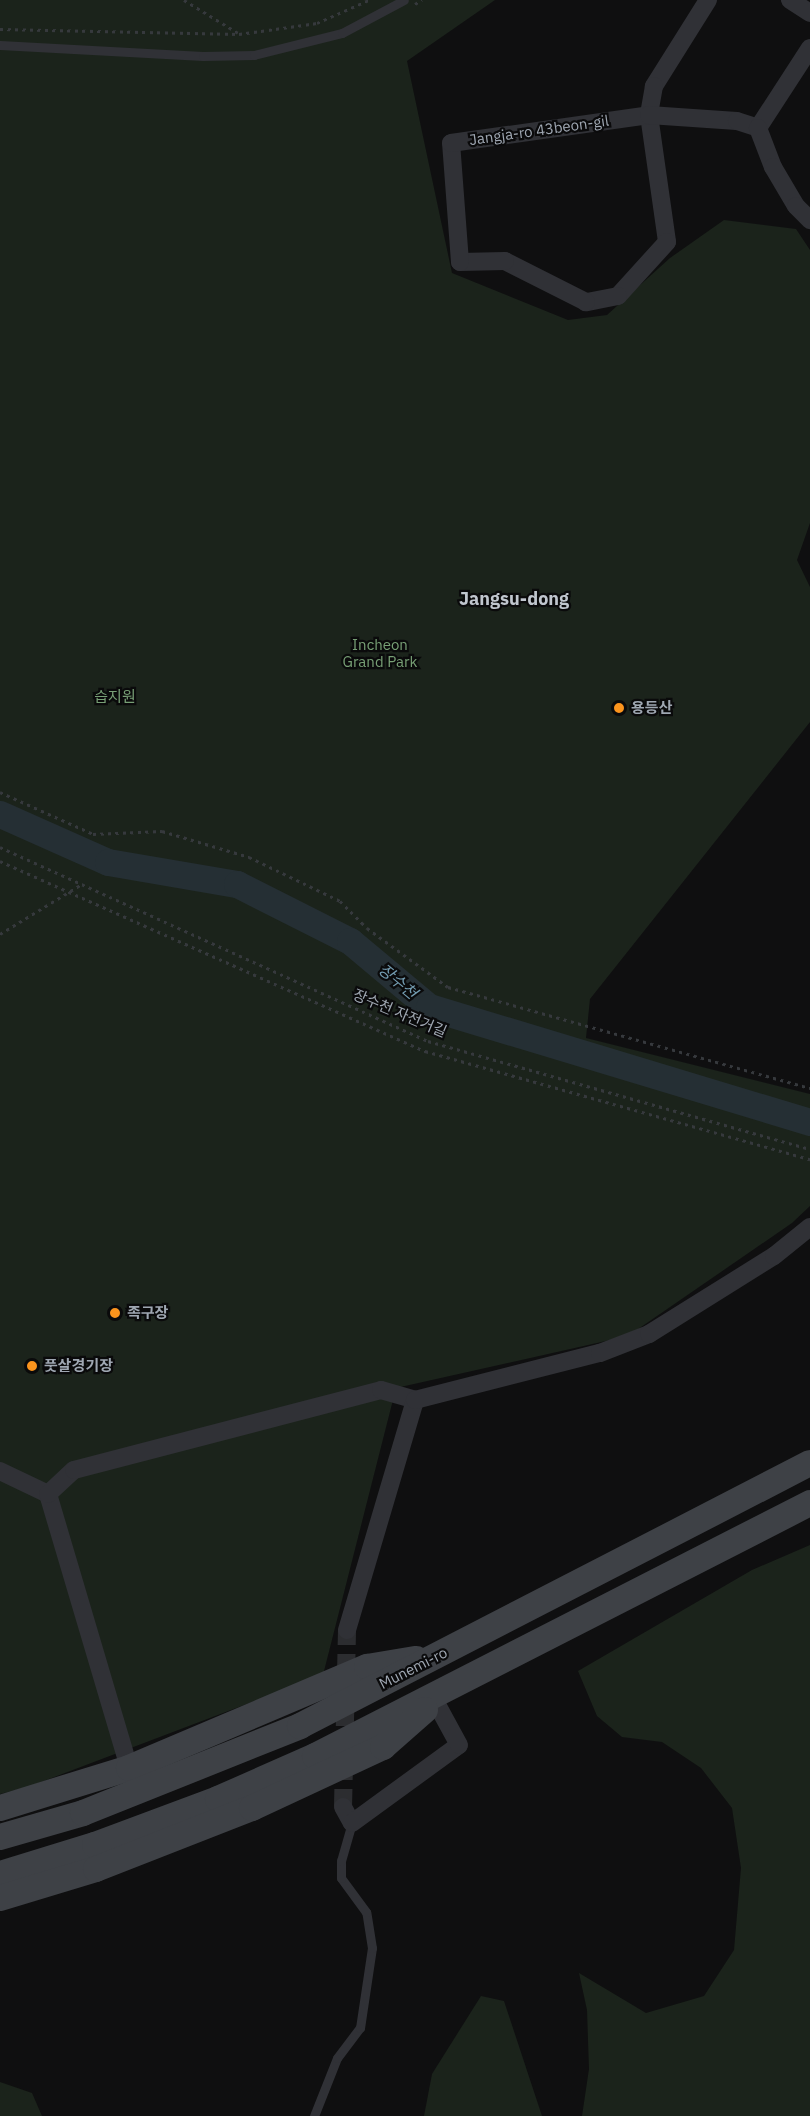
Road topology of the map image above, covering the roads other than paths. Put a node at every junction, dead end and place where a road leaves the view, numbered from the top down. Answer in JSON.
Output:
{"nodes":[{"id":1,"x":404,"y":0,"type":"edge"},
{"id":2,"x":708,"y":0,"type":"edge"},
{"id":3,"x":790,"y":0,"type":"edge"},
{"id":4,"x":810,"y":13,"type":"edge"},
{"id":5,"x":0,"y":45,"type":"edge"},
{"id":6,"x":810,"y":48,"type":"edge"},
{"id":7,"x":650,"y":115,"type":"junction"},
{"id":8,"x":758,"y":128,"type":"junction"},
{"id":9,"x":810,"y":220,"type":"edge"},
{"id":10,"x":810,"y":1227,"type":"edge"},
{"id":11,"x":415,"y":1400,"type":"junction"},
{"id":12,"x":810,"y":1462,"type":"edge"},
{"id":13,"x":0,"y":1471,"type":"edge"},
{"id":14,"x":48,"y":1494,"type":"junction"},
{"id":15,"x":810,"y":1503,"type":"edge"},
{"id":16,"x":347,"y":1630,"type":"tunnel mouth"},
{"id":17,"x":438,"y":1656,"type":"junction"},
{"id":18,"x":455,"y":1684,"type":"junction"},
{"id":19,"x":435,"y":1701,"type":"junction"},
{"id":20,"x":129,"y":1768,"type":"junction"},
{"id":21,"x":0,"y":1808,"type":"edge"},
{"id":22,"x":348,"y":1815,"type":"joint"},
{"id":23,"x":0,"y":1837,"type":"edge"},
{"id":24,"x":0,"y":1874,"type":"edge"},
{"id":25,"x":0,"y":1898,"type":"edge"},
{"id":26,"x":314,"y":2116,"type":"edge"}],
"edges":[{"from":1,"to":5,"type":"lane"},
{"from":2,"to":7,"type":"street","name":"Jangja-ro 43beon-gil"},
{"from":3,"to":4,"type":"street"},
{"from":6,"to":8,"type":"street"},
{"from":7,"to":7,"type":"street","name":"Jangja-ro 43beon-gil"},
{"from":7,"to":8,"type":"street"},
{"from":8,"to":9,"type":"street"},
{"from":10,"to":11,"type":"street"},
{"from":11,"to":14,"type":"street"},
{"from":11,"to":16,"type":"street"},
{"from":12,"to":17,"type":"main road","name":"Munemi-ro"},
{"from":13,"to":14,"type":"street"},
{"from":14,"to":20,"type":"street"},
{"from":15,"to":18,"type":"main road"},
{"from":17,"to":20,"type":"main road"},
{"from":17,"to":23,"type":"main road","name":"Munemi-ro"},
{"from":18,"to":19,"type":"main road"},
{"from":18,"to":24,"type":"main road"},
{"from":19,"to":22,"type":"street"},
{"from":19,"to":25,"type":"main road"},
{"from":20,"to":21,"type":"main road"},
{"from":22,"to":26,"type":"lane"}]}
